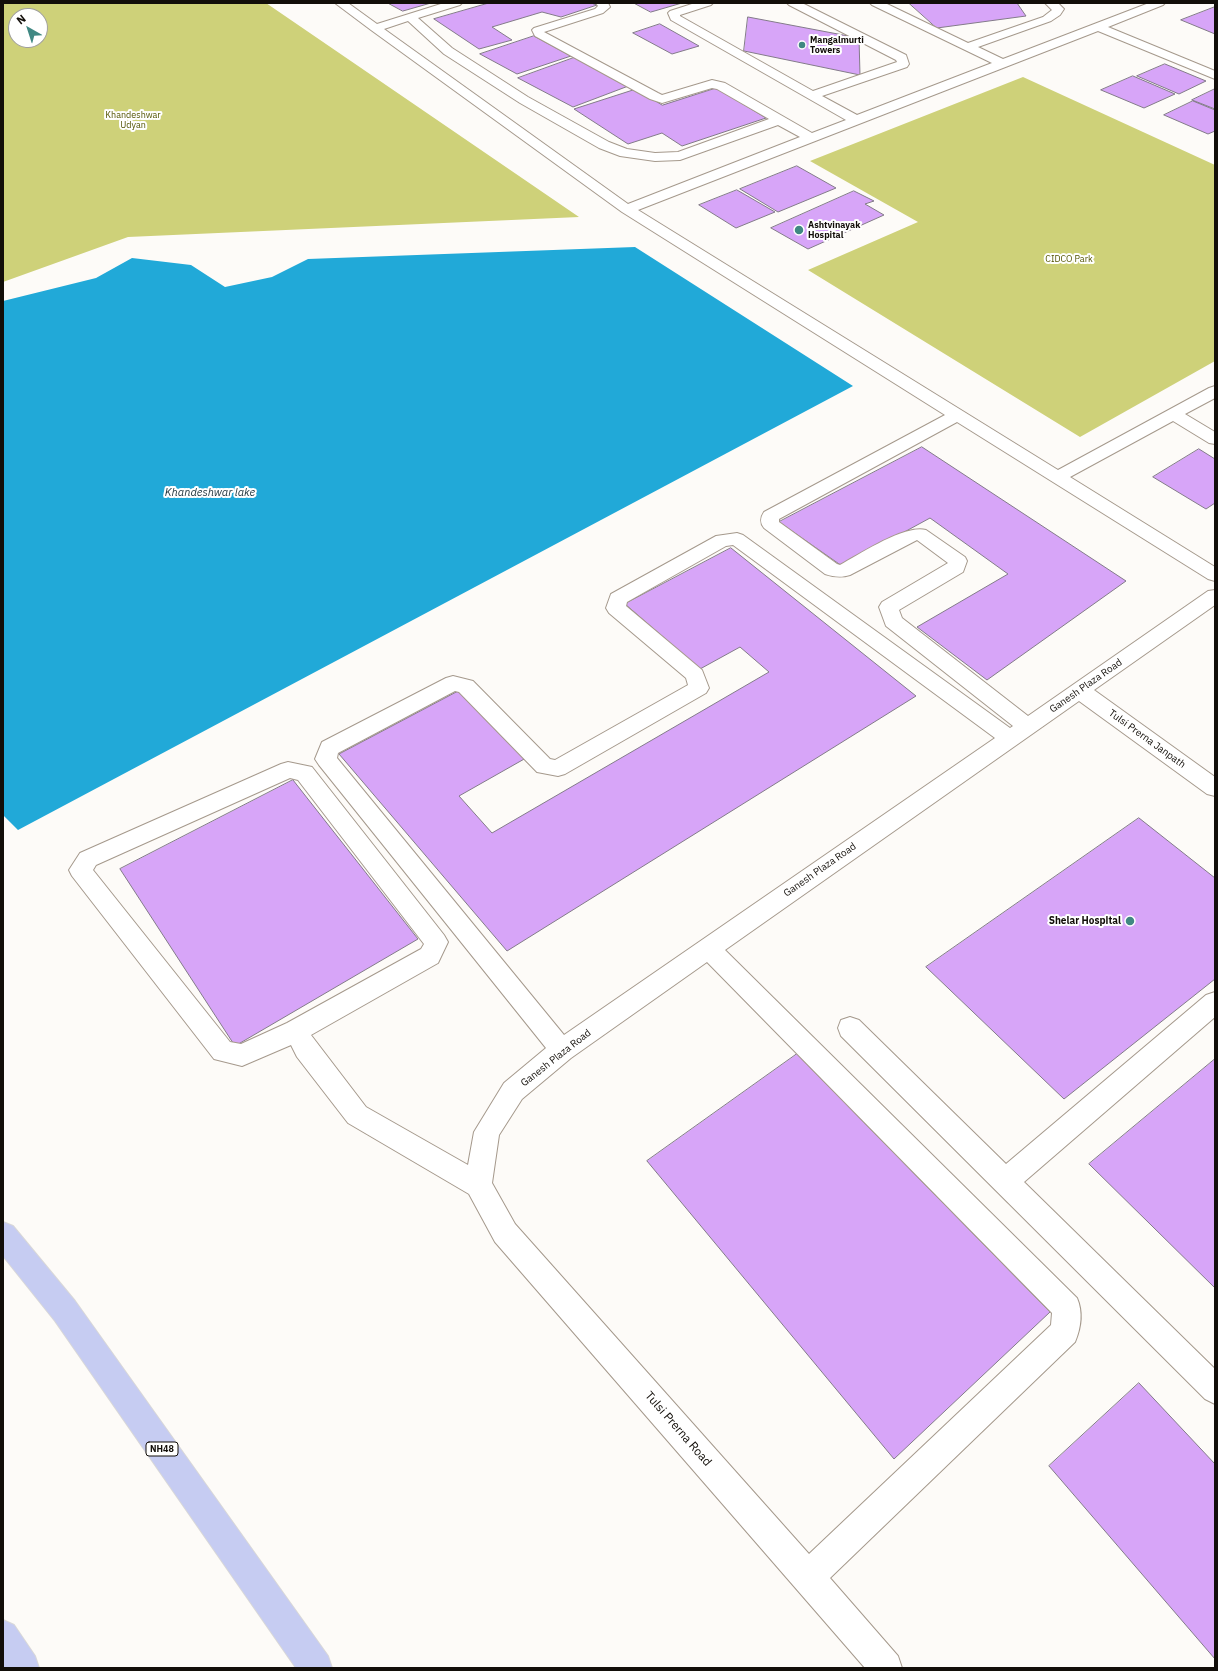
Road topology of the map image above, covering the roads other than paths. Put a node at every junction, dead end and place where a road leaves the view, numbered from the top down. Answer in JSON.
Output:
{"nodes":[{"id":1,"x":341,"y":3,"type":"edge"},
{"id":2,"x":456,"y":3,"type":"edge"},
{"id":3,"x":602,"y":3,"type":"edge"},
{"id":4,"x":707,"y":3,"type":"edge"},
{"id":5,"x":793,"y":3,"type":"edge"},
{"id":6,"x":876,"y":3,"type":"edge"},
{"id":7,"x":1051,"y":3,"type":"edge"},
{"id":8,"x":1159,"y":3,"type":"edge"},
{"id":9,"x":410,"y":17,"type":"junction"},
{"id":10,"x":1098,"y":27,"type":"junction"},
{"id":11,"x":375,"y":28,"type":"junction"},
{"id":12,"x":968,"y":47,"type":"junction"},
{"id":13,"x":1003,"y":64,"type":"junction"},
{"id":14,"x":1215,"y":75,"type":"edge"},
{"id":15,"x":812,"y":96,"type":"junction"},
{"id":16,"x":779,"y":120,"type":"junction"},
{"id":17,"x":856,"y":120,"type":"junction"},
{"id":18,"x":811,"y":138,"type":"junction"},
{"id":19,"x":627,"y":209,"type":"junction"},
{"id":20,"x":1215,"y":391,"type":"edge"},
{"id":21,"x":1173,"y":414,"type":"junction"},
{"id":22,"x":958,"y":415,"type":"junction"},
{"id":23,"x":1215,"y":439,"type":"edge"},
{"id":24,"x":1058,"y":477,"type":"junction"},
{"id":25,"x":1215,"y":575,"type":"edge"},
{"id":26,"x":1215,"y":596,"type":"edge"},
{"id":27,"x":1079,"y":690,"type":"junction"},
{"id":28,"x":1018,"y":733,"type":"junction"},
{"id":29,"x":1215,"y":788,"type":"edge"},
{"id":30,"x":708,"y":948,"type":"junction"},
{"id":31,"x":1215,"y":1002,"type":"edge"},
{"id":32,"x":850,"y":1028,"type":"dead end"},
{"id":33,"x":296,"y":1031,"type":"junction"},
{"id":34,"x":562,"y":1050,"type":"junction"},
{"id":35,"x":1005,"y":1182,"type":"junction"},
{"id":36,"x":478,"y":1185,"type":"junction"},
{"id":37,"x":3,"y":1235,"type":"edge"},
{"id":38,"x":1212,"y":1380,"type":"edge"},
{"id":39,"x":808,"y":1577,"type":"junction"},
{"id":40,"x":3,"y":1636,"type":"edge"},
{"id":41,"x":23,"y":1668,"type":"edge"},
{"id":42,"x":316,"y":1668,"type":"edge"},
{"id":43,"x":886,"y":1668,"type":"edge"}],
"edges":[{"from":1,"to":11,"type":"street"},
{"from":2,"to":9,"type":"street"},
{"from":3,"to":16,"type":"street"},
{"from":4,"to":15,"type":"street"},
{"from":5,"to":15,"type":"street"},
{"from":6,"to":12,"type":"street"},
{"from":7,"to":12,"type":"street"},
{"from":8,"to":10,"type":"street"},
{"from":9,"to":11,"type":"street"},
{"from":9,"to":16,"type":"street"},
{"from":10,"to":13,"type":"street"},
{"from":10,"to":14,"type":"street"},
{"from":11,"to":19,"type":"street"},
{"from":12,"to":13,"type":"street"},
{"from":13,"to":17,"type":"street"},
{"from":15,"to":17,"type":"street"},
{"from":16,"to":18,"type":"street"},
{"from":17,"to":18,"type":"street"},
{"from":18,"to":19,"type":"street"},
{"from":19,"to":22,"type":"street"},
{"from":20,"to":21,"type":"street"},
{"from":21,"to":23,"type":"street"},
{"from":21,"to":24,"type":"street"},
{"from":22,"to":24,"type":"street"},
{"from":22,"to":28,"type":"street"},
{"from":24,"to":25,"type":"street"},
{"from":26,"to":27,"type":"street","name":"Ganesh Plaza Road"},
{"from":27,"to":28,"type":"street","name":"Ganesh Plaza Road"},
{"from":27,"to":29,"type":"street","name":"Tulsi Prerna Janpath"},
{"from":28,"to":30,"type":"street","name":"Ganesh Plaza Road"},
{"from":28,"to":34,"type":"street"},
{"from":30,"to":34,"type":"street","name":"Ganesh Plaza Road"},
{"from":30,"to":39,"type":"street"},
{"from":31,"to":35,"type":"street"},
{"from":32,"to":35,"type":"street"},
{"from":33,"to":33,"type":"street"},
{"from":33,"to":36,"type":"street"},
{"from":34,"to":36,"type":"street","name":"Ganesh Plaza Road"},
{"from":35,"to":38,"type":"street"},
{"from":36,"to":39,"type":"street","name":"Tulsi Prerna Road"},
{"from":37,"to":42,"type":"highway","number":"NH48"},
{"from":39,"to":43,"type":"street","name":"Tulsi Prerna Road"},
{"from":40,"to":41,"type":"highway"}]}
